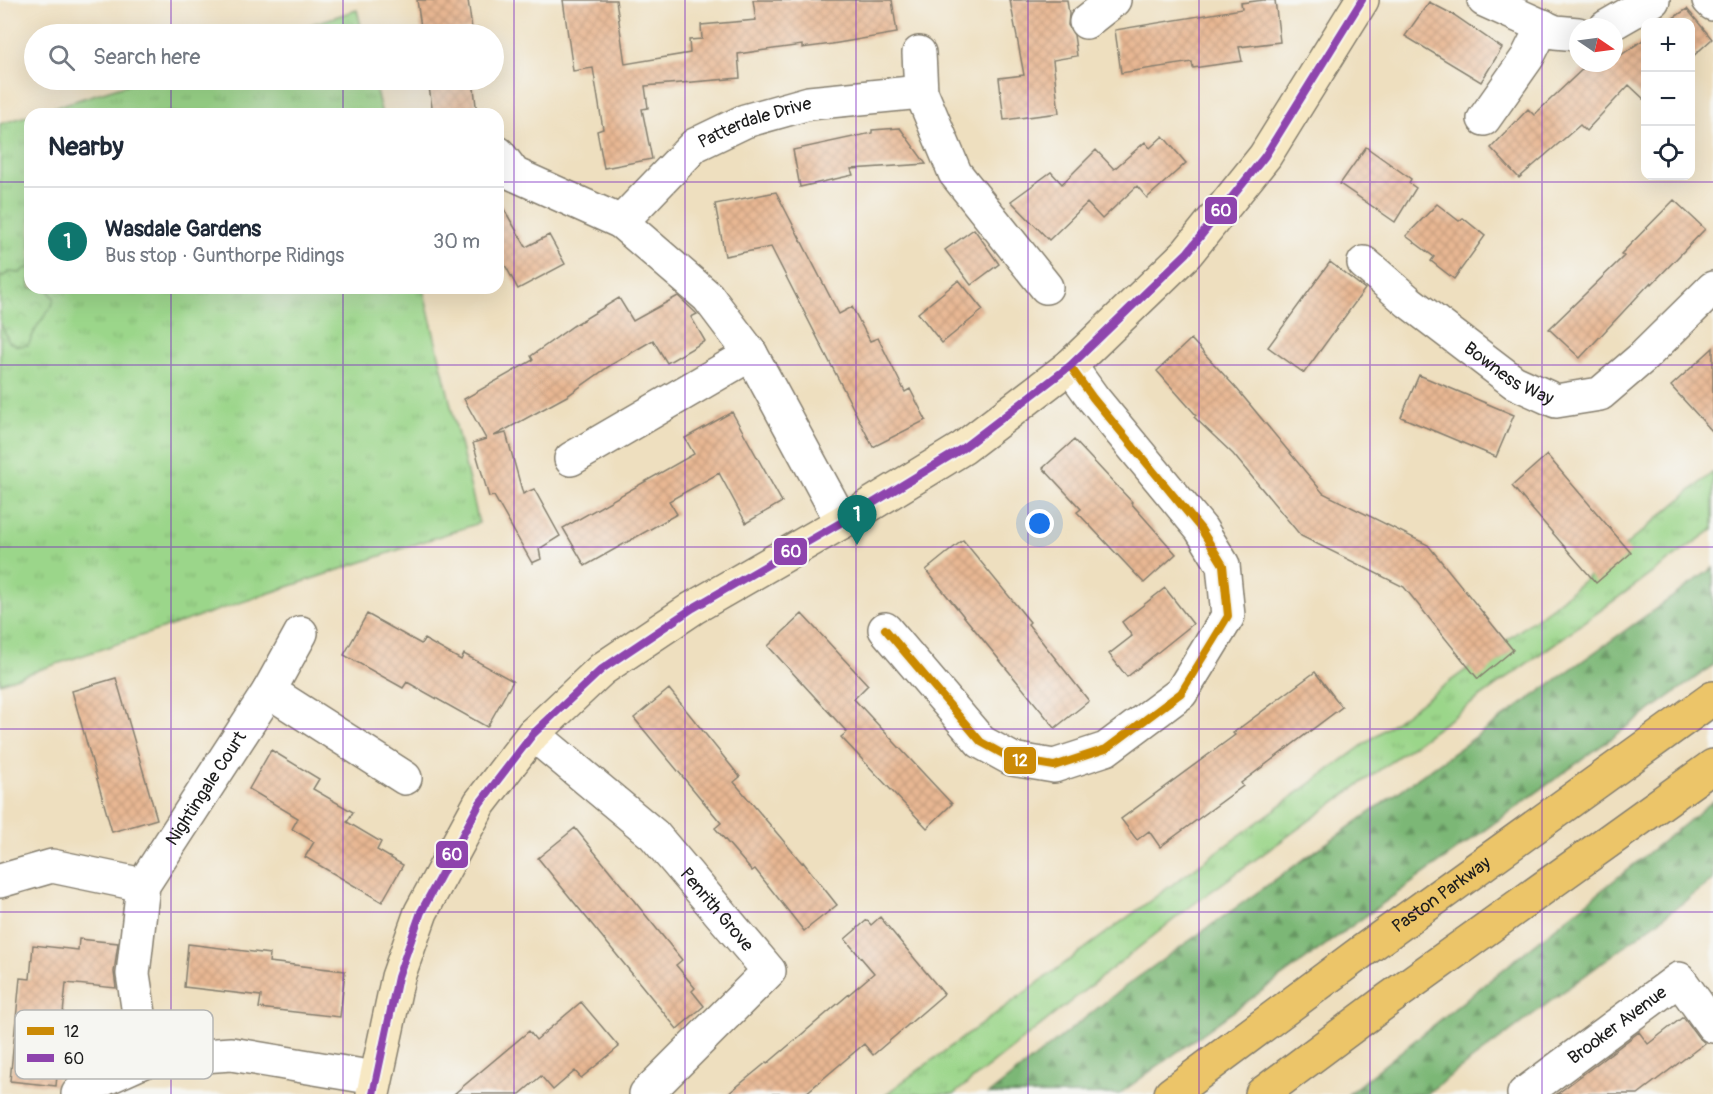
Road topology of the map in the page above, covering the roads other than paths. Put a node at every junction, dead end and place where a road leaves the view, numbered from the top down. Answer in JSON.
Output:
{"nodes":[{"id":1,"x":1114,"y":0,"type":"edge"},
{"id":2,"x":1362,"y":0,"type":"edge"},
{"id":3,"x":1484,"y":0,"type":"edge"},
{"id":4,"x":1653,"y":0,"type":"edge"},
{"id":5,"x":1709,"y":0,"type":"edge"},
{"id":6,"x":1713,"y":4,"type":"edge"},
{"id":7,"x":1622,"y":18,"type":"edge"},
{"id":8,"x":1086,"y":22,"type":"dead end"},
{"id":9,"x":1543,"y":26,"type":"junction"},
{"id":10,"x":1569,"y":33,"type":"edge"},
{"id":11,"x":919,"y":53,"type":"dead end"},
{"id":12,"x":921,"y":92,"type":"junction"},
{"id":13,"x":1484,"y":119,"type":"dead end"},
{"id":14,"x":504,"y":161,"type":"edge"},
{"id":15,"x":621,"y":222,"type":"junction"},
{"id":16,"x":1364,"y":263,"type":"dead end"},
{"id":17,"x":1046,"y":287,"type":"dead end"},
{"id":18,"x":1713,"y":288,"type":"edge"},
{"id":19,"x":751,"y":354,"type":"junction"},
{"id":20,"x":1070,"y":366,"type":"junction"},
{"id":21,"x":571,"y":459,"type":"dead end"},
{"id":22,"x":842,"y":522,"type":"junction"},
{"id":23,"x":885,"y":628,"type":"dead end"},
{"id":24,"x":302,"y":633,"type":"dead end"},
{"id":25,"x":269,"y":691,"type":"junction"},
{"id":26,"x":1713,"y":698,"type":"edge"},
{"id":27,"x":533,"y":734,"type":"junction"},
{"id":28,"x":1713,"y":766,"type":"edge"},
{"id":29,"x":405,"y":778,"type":"dead end"},
{"id":30,"x":143,"y":885,"type":"junction"},
{"id":31,"x":11,"y":886,"type":"edge"},
{"id":32,"x":138,"y":1010,"type":"edge"},
{"id":33,"x":1713,"y":1026,"type":"edge"},
{"id":34,"x":213,"y":1055,"type":"edge"},
{"id":35,"x":104,"y":1079,"type":"edge"},
{"id":36,"x":374,"y":1086,"type":"edge"},
{"id":37,"x":78,"y":1094,"type":"edge"},
{"id":38,"x":646,"y":1094,"type":"edge"},
{"id":39,"x":1171,"y":1094,"type":"edge"},
{"id":40,"x":1262,"y":1094,"type":"edge"},
{"id":41,"x":1524,"y":1094,"type":"edge"}],
"edges":[{"from":1,"to":8,"type":"street"},
{"from":2,"to":20,"type":"street"},
{"from":3,"to":9,"type":"street"},
{"from":4,"to":7,"type":"street"},
{"from":5,"to":6,"type":"street"},
{"from":9,"to":10,"type":"street"},
{"from":9,"to":13,"type":"street"},
{"from":11,"to":12,"type":"street"},
{"from":12,"to":15,"type":"street","name":"Patterdale Drive"},
{"from":12,"to":17,"type":"street"},
{"from":14,"to":15,"type":"street"},
{"from":15,"to":19,"type":"street"},
{"from":16,"to":18,"type":"street","name":"Bowness Way"},
{"from":19,"to":21,"type":"street"},
{"from":19,"to":22,"type":"street"},
{"from":20,"to":22,"type":"street"},
{"from":20,"to":23,"type":"street"},
{"from":22,"to":27,"type":"street"},
{"from":24,"to":25,"type":"street","name":"Nightingale Court"},
{"from":25,"to":29,"type":"street"},
{"from":25,"to":30,"type":"street","name":"Nightingale Court"},
{"from":26,"to":39,"type":"highway","name":"Paston Parkway"},
{"from":27,"to":36,"type":"street"},
{"from":27,"to":38,"type":"street","name":"Penrith Grove"},
{"from":28,"to":40,"type":"highway"},
{"from":30,"to":31,"type":"street"},
{"from":30,"to":32,"type":"street","name":"Nightingale Court"},
{"from":33,"to":41,"type":"street","name":"Brooker Avenue"},
{"from":34,"to":36,"type":"street"},
{"from":35,"to":37,"type":"street"}]}
